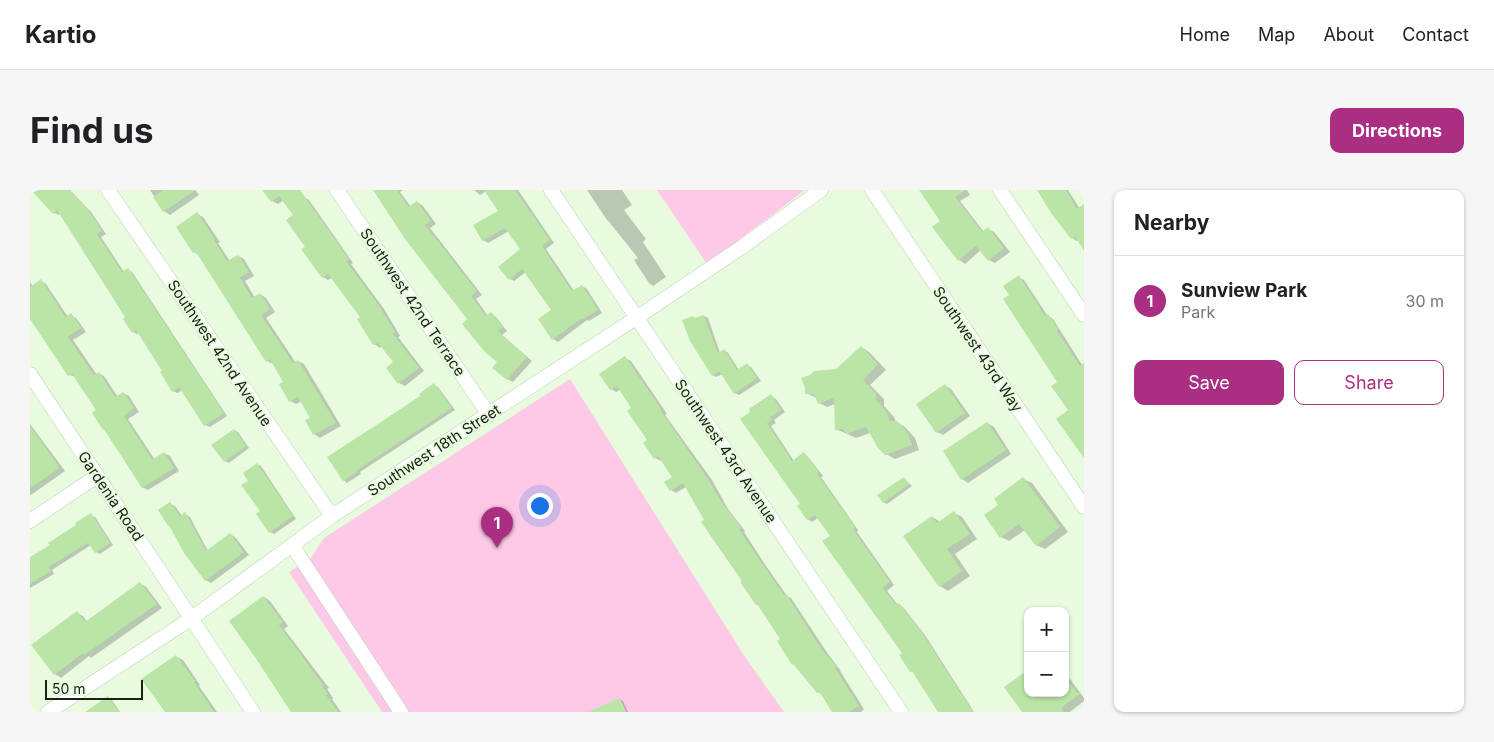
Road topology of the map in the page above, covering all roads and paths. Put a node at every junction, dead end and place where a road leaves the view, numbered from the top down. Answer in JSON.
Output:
{"nodes":[{"id":1,"x":108,"y":190,"type":"edge"},
{"id":2,"x":337,"y":190,"type":"edge"},
{"id":3,"x":551,"y":190,"type":"edge"},
{"id":4,"x":821,"y":190,"type":"edge"},
{"id":5,"x":872,"y":190,"type":"edge"},
{"id":6,"x":1000,"y":190,"type":"edge"},
{"id":7,"x":1084,"y":314,"type":"edge"},
{"id":8,"x":636,"y":318,"type":"junction"},
{"id":9,"x":30,"y":374,"type":"edge"},
{"id":10,"x":488,"y":415,"type":"junction"},
{"id":11,"x":97,"y":476,"type":"junction"},
{"id":12,"x":1084,"y":507,"type":"edge"},
{"id":13,"x":332,"y":516,"type":"junction"},
{"id":14,"x":30,"y":520,"type":"edge"},
{"id":15,"x":292,"y":545,"type":"junction"},
{"id":16,"x":192,"y":618,"type":"junction"},
{"id":17,"x":48,"y":712,"type":"edge"},
{"id":18,"x":254,"y":712,"type":"edge"},
{"id":19,"x":402,"y":712,"type":"edge"},
{"id":20,"x":901,"y":712,"type":"edge"}],
"edges":[{"from":1,"to":13,"type":"street","name":"Southwest 42nd Avenue"},
{"from":2,"to":10,"type":"street","name":"Southwest 42nd Terrace"},
{"from":3,"to":8,"type":"street","name":"Southwest 43rd Avenue"},
{"from":4,"to":8,"type":"street","name":"Southwest 18th Street"},
{"from":5,"to":12,"type":"street","name":"Southwest 43rd Way"},
{"from":6,"to":7,"type":"street"},
{"from":8,"to":10,"type":"street","name":"Southwest 18th Street"},
{"from":8,"to":20,"type":"street","name":"Southwest 43rd Avenue"},
{"from":9,"to":11,"type":"street","name":"Gardenia Road"},
{"from":10,"to":13,"type":"street","name":"Southwest 18th Street"},
{"from":11,"to":14,"type":"street"},
{"from":11,"to":16,"type":"street","name":"Gardenia Road"},
{"from":13,"to":15,"type":"street","name":"Southwest 18th Street"},
{"from":15,"to":16,"type":"street","name":"Southwest 18th Street"},
{"from":15,"to":19,"type":"street"},
{"from":16,"to":17,"type":"street","name":"Southwest 18th Street"},
{"from":16,"to":18,"type":"street","name":"Gardenia Road"}]}
